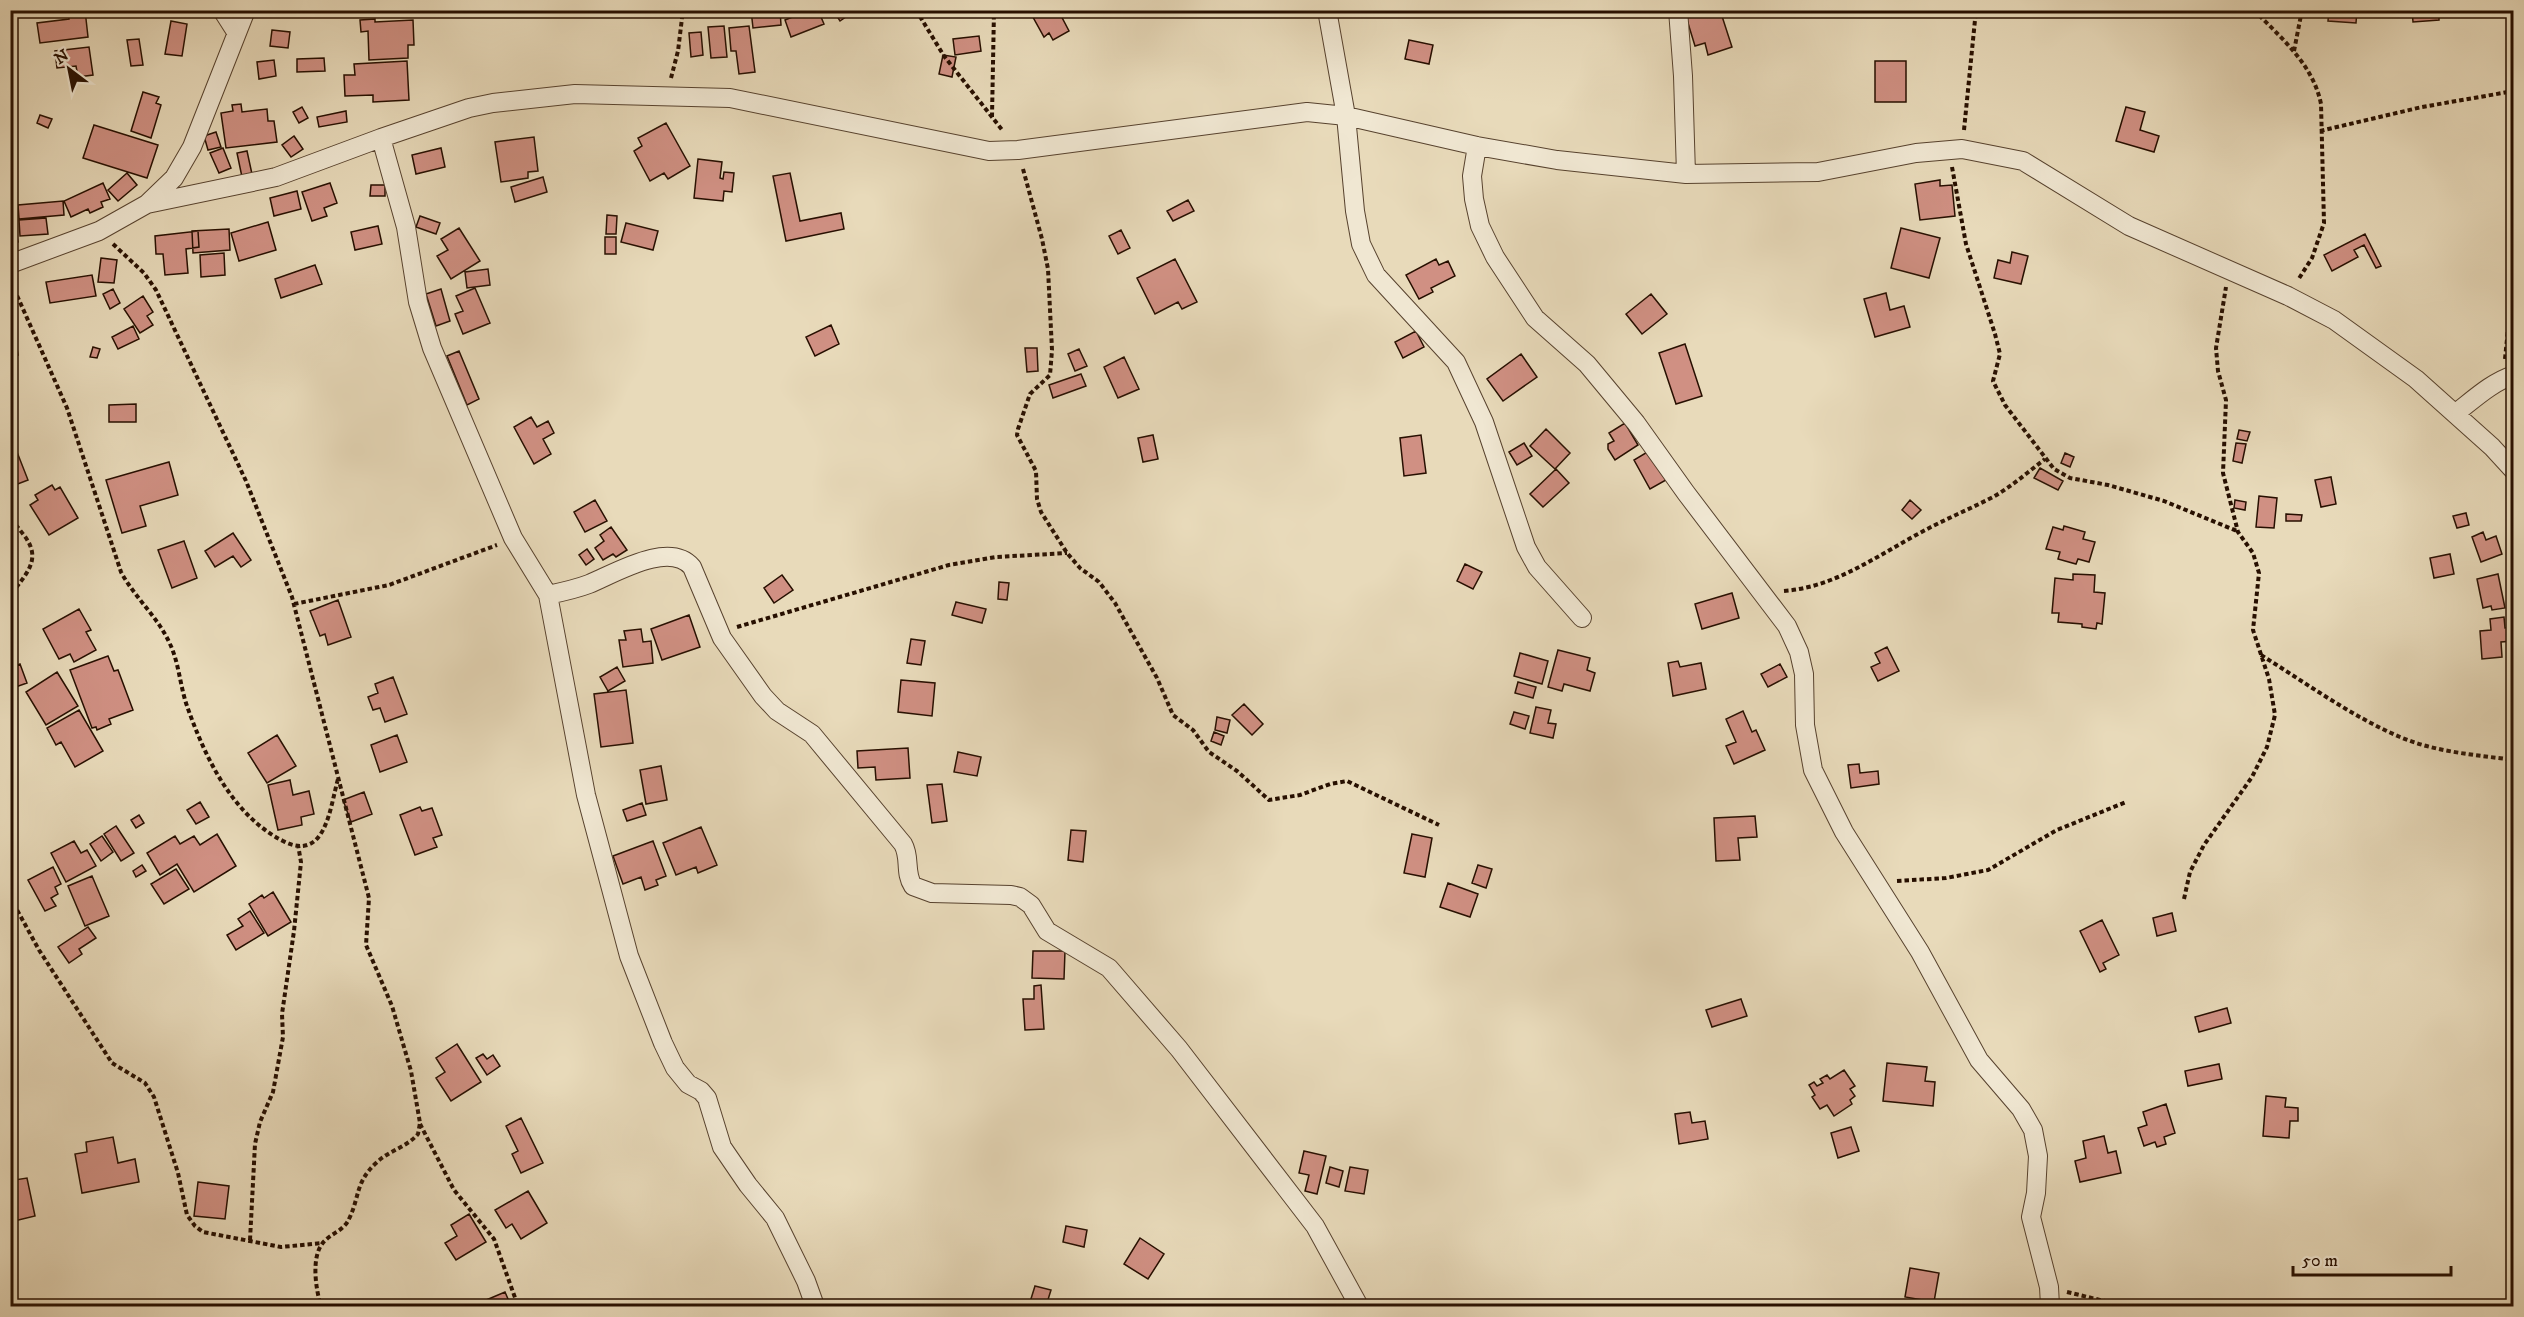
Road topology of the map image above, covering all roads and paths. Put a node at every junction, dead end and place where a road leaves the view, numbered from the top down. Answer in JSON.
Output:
{"nodes":[{"id":1,"x":222,"y":10,"type":"edge"},
{"id":2,"x":246,"y":10,"type":"edge"},
{"id":3,"x":683,"y":10,"type":"edge"},
{"id":4,"x":916,"y":10,"type":"edge"},
{"id":5,"x":994,"y":10,"type":"edge"},
{"id":6,"x":1327,"y":10,"type":"edge"},
{"id":7,"x":1677,"y":10,"type":"edge"},
{"id":8,"x":1976,"y":10,"type":"edge"},
{"id":9,"x":2254,"y":10,"type":"edge"},
{"id":10,"x":2302,"y":10,"type":"edge"},
{"id":11,"x":236,"y":32,"type":"junction"},
{"id":12,"x":2294,"y":52,"type":"junction"},
{"id":13,"x":2514,"y":91,"type":"edge"},
{"id":14,"x":667,"y":96,"type":"junction"},
{"id":15,"x":1346,"y":116,"type":"junction"},
{"id":16,"x":992,"y":118,"type":"junction"},
{"id":17,"x":2320,"y":131,"type":"junction"},
{"id":18,"x":381,"y":138,"type":"junction"},
{"id":19,"x":1477,"y":146,"type":"junction"},
{"id":20,"x":1018,"y":150,"type":"junction"},
{"id":21,"x":1956,"y":150,"type":"junction"},
{"id":22,"x":1686,"y":174,"type":"junction"},
{"id":23,"x":147,"y":204,"type":"junction"},
{"id":24,"x":10,"y":209,"type":"edge"},
{"id":25,"x":99,"y":231,"type":"junction"},
{"id":26,"x":16,"y":262,"type":"edge"},
{"id":27,"x":2514,"y":270,"type":"edge"},
{"id":28,"x":2231,"y":272,"type":"junction"},
{"id":29,"x":10,"y":281,"type":"edge"},
{"id":30,"x":2288,"y":296,"type":"junction"},
{"id":31,"x":2509,"y":376,"type":"edge"},
{"id":32,"x":2456,"y":413,"type":"junction"},
{"id":33,"x":2045,"y":459,"type":"junction"},
{"id":34,"x":2514,"y":471,"type":"edge"},
{"id":35,"x":10,"y":520,"type":"edge"},
{"id":36,"x":2238,"y":532,"type":"junction"},
{"id":37,"x":513,"y":538,"type":"junction"},
{"id":38,"x":1067,"y":553,"type":"junction"},
{"id":39,"x":1762,"y":593,"type":"junction"},
{"id":40,"x":548,"y":595,"type":"junction"},
{"id":41,"x":10,"y":596,"type":"edge"},
{"id":42,"x":294,"y":604,"type":"junction"},
{"id":43,"x":1582,"y":618,"type":"dead end"},
{"id":44,"x":716,"y":624,"type":"junction"},
{"id":45,"x":2260,"y":655,"type":"junction"},
{"id":46,"x":2514,"y":760,"type":"edge"},
{"id":47,"x":338,"y":777,"type":"junction"},
{"id":48,"x":2126,"y":802,"type":"dead end"},
{"id":49,"x":1439,"y":825,"type":"dead end"},
{"id":50,"x":298,"y":845,"type":"junction"},
{"id":51,"x":1876,"y":882,"type":"junction"},
{"id":52,"x":10,"y":897,"type":"edge"},
{"id":53,"x":2184,"y":899,"type":"dead end"},
{"id":54,"x":420,"y":1123,"type":"junction"},
{"id":55,"x":250,"y":1240,"type":"junction"},
{"id":56,"x":322,"y":1243,"type":"junction"},
{"id":57,"x":2049,"y":1287,"type":"junction"},
{"id":58,"x":321,"y":1306,"type":"edge"},
{"id":59,"x":518,"y":1306,"type":"edge"},
{"id":60,"x":815,"y":1306,"type":"edge"},
{"id":61,"x":1359,"y":1306,"type":"edge"},
{"id":62,"x":2050,"y":1306,"type":"edge"},
{"id":63,"x":2125,"y":1306,"type":"edge"}],
"edges":[{"from":1,"to":11,"type":"street"},
{"from":2,"to":11,"type":"street"},
{"from":3,"to":14,"type":"path"},
{"from":4,"to":16,"type":"path"},
{"from":5,"to":16,"type":"path"},
{"from":6,"to":15,"type":"street"},
{"from":7,"to":22,"type":"street"},
{"from":8,"to":21,"type":"path"},
{"from":9,"to":12,"type":"path"},
{"from":10,"to":12,"type":"path"},
{"from":11,"to":23,"type":"street"},
{"from":12,"to":17,"type":"path"},
{"from":13,"to":17,"type":"path"},
{"from":14,"to":18,"type":"street"},
{"from":14,"to":20,"type":"street"},
{"from":15,"to":19,"type":"street"},
{"from":15,"to":20,"type":"street"},
{"from":15,"to":43,"type":"street"},
{"from":16,"to":20,"type":"path"},
{"from":17,"to":30,"type":"path"},
{"from":18,"to":23,"type":"street"},
{"from":18,"to":37,"type":"street"},
{"from":19,"to":22,"type":"street"},
{"from":19,"to":39,"type":"street"},
{"from":20,"to":38,"type":"path"},
{"from":21,"to":22,"type":"street"},
{"from":21,"to":28,"type":"street"},
{"from":21,"to":33,"type":"path"},
{"from":23,"to":25,"type":"street"},
{"from":24,"to":26,"type":"path"},
{"from":25,"to":26,"type":"street"},
{"from":25,"to":42,"type":"path"},
{"from":27,"to":31,"type":"path"},
{"from":28,"to":30,"type":"street"},
{"from":28,"to":36,"type":"path"},
{"from":29,"to":50,"type":"path"},
{"from":30,"to":32,"type":"street"},
{"from":31,"to":32,"type":"street"},
{"from":32,"to":34,"type":"street"},
{"from":33,"to":36,"type":"path"},
{"from":33,"to":39,"type":"path"},
{"from":35,"to":41,"type":"path"},
{"from":36,"to":45,"type":"path"},
{"from":37,"to":40,"type":"street"},
{"from":37,"to":42,"type":"path"},
{"from":38,"to":44,"type":"path"},
{"from":38,"to":49,"type":"path"},
{"from":39,"to":51,"type":"street"},
{"from":40,"to":44,"type":"street"},
{"from":40,"to":60,"type":"street"},
{"from":42,"to":47,"type":"path"},
{"from":44,"to":61,"type":"street"},
{"from":45,"to":46,"type":"path"},
{"from":45,"to":53,"type":"path"},
{"from":47,"to":50,"type":"path"},
{"from":47,"to":54,"type":"path"},
{"from":48,"to":51,"type":"path"},
{"from":50,"to":55,"type":"path"},
{"from":51,"to":57,"type":"street"},
{"from":52,"to":55,"type":"path"},
{"from":54,"to":56,"type":"path"},
{"from":54,"to":59,"type":"path"},
{"from":55,"to":56,"type":"path"},
{"from":56,"to":58,"type":"path"},
{"from":57,"to":62,"type":"street"},
{"from":57,"to":63,"type":"path"}]}
